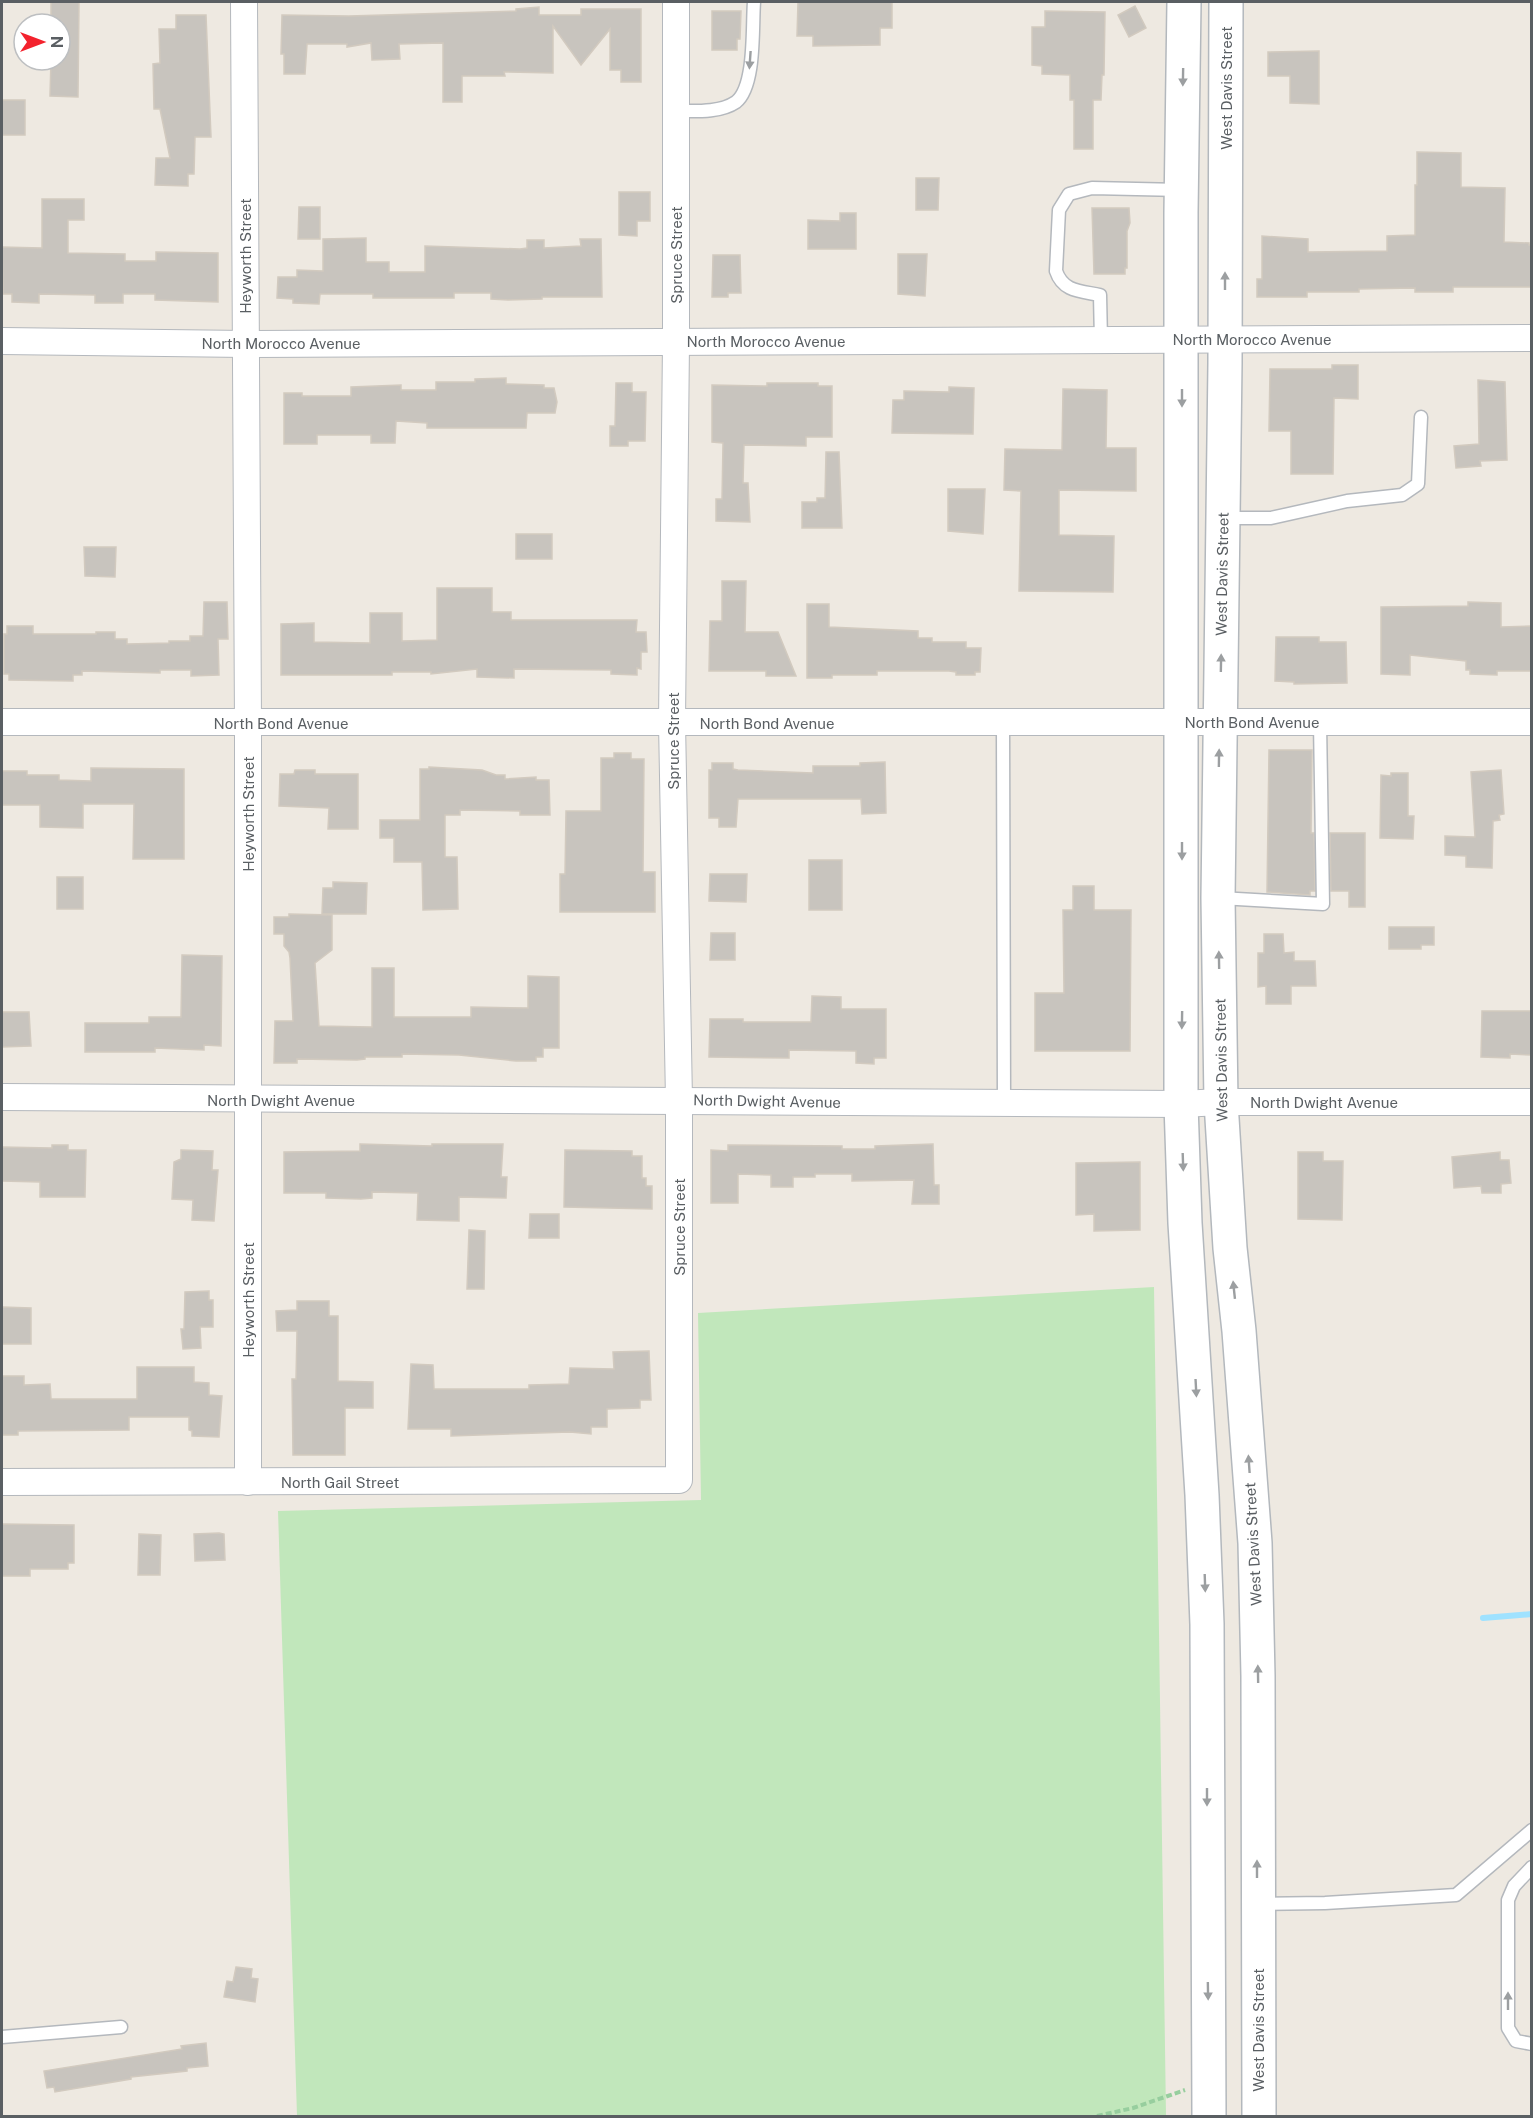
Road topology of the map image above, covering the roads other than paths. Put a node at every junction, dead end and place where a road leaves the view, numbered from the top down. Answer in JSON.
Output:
{"nodes":[{"id":1,"x":244,"y":2,"type":"edge"},
{"id":2,"x":676,"y":2,"type":"edge"},
{"id":3,"x":754,"y":2,"type":"edge"},
{"id":4,"x":1184,"y":2,"type":"edge"},
{"id":5,"x":1226,"y":2,"type":"edge"},
{"id":6,"x":676,"y":111,"type":"junction"},
{"id":7,"x":1182,"y":190,"type":"junction"},
{"id":8,"x":1532,"y":338,"type":"edge"},
{"id":9,"x":1225,"y":339,"type":"junction"},
{"id":10,"x":2,"y":340,"type":"edge"},
{"id":11,"x":1182,"y":340,"type":"junction"},
{"id":12,"x":1101,"y":341,"type":"junction"},
{"id":13,"x":676,"y":342,"type":"junction"},
{"id":14,"x":246,"y":344,"type":"junction"},
{"id":15,"x":1421,"y":417,"type":"dead end"},
{"id":16,"x":1224,"y":518,"type":"junction"},
{"id":17,"x":2,"y":722,"type":"edge"},
{"id":18,"x":672,"y":722,"type":"junction"},
{"id":19,"x":1181,"y":722,"type":"junction"},
{"id":20,"x":1220,"y":722,"type":"junction"},
{"id":21,"x":1532,"y":722,"type":"edge"},
{"id":22,"x":248,"y":723,"type":"junction"},
{"id":23,"x":1003,"y":723,"type":"junction"},
{"id":24,"x":1320,"y":723,"type":"junction"},
{"id":25,"x":1218,"y":898,"type":"junction"},
{"id":26,"x":2,"y":1097,"type":"edge"},
{"id":27,"x":248,"y":1100,"type":"junction"},
{"id":28,"x":678,"y":1100,"type":"junction"},
{"id":29,"x":1221,"y":1102,"type":"junction"},
{"id":30,"x":1532,"y":1102,"type":"edge"},
{"id":31,"x":1004,"y":1103,"type":"junction"},
{"id":32,"x":1181,"y":1104,"type":"junction"},
{"id":33,"x":678,"y":1480,"type":"joint"},
{"id":34,"x":2,"y":1482,"type":"edge"},
{"id":35,"x":248,"y":1482,"type":"junction"},
{"id":36,"x":1532,"y":1830,"type":"edge"},
{"id":37,"x":1532,"y":1867,"type":"edge"},
{"id":38,"x":1257,"y":1904,"type":"junction"},
{"id":39,"x":121,"y":2027,"type":"dead end"},
{"id":40,"x":2,"y":2037,"type":"edge"},
{"id":41,"x":1532,"y":2044,"type":"edge"},
{"id":42,"x":1209,"y":2116,"type":"edge"},
{"id":43,"x":1259,"y":2116,"type":"edge"}],
"edges":[{"from":1,"to":14,"type":"street","name":"Heyworth Street"},
{"from":2,"to":6,"type":"street","name":"Spruce Street"},
{"from":3,"to":6,"type":"lane","one_way":true},
{"from":4,"to":7,"type":"main road","one_way":true},
{"from":9,"to":5,"type":"main road","name":"West Davis Street","one_way":true},
{"from":6,"to":13,"type":"street","name":"Spruce Street"},
{"from":7,"to":11,"type":"main road"},
{"from":7,"to":12,"type":"lane"},
{"from":8,"to":9,"type":"street","name":"North Morocco Avenue"},
{"from":9,"to":11,"type":"street","name":"North Morocco Avenue"},
{"from":9,"to":16,"type":"main road","name":"West Davis Street"},
{"from":10,"to":14,"type":"street","name":"North Morocco Avenue"},
{"from":11,"to":12,"type":"street","name":"North Morocco Avenue"},
{"from":11,"to":19,"type":"main road","one_way":true},
{"from":12,"to":13,"type":"street","name":"North Morocco Avenue"},
{"from":13,"to":14,"type":"street","name":"North Morocco Avenue"},
{"from":13,"to":18,"type":"street","name":"Spruce Street"},
{"from":14,"to":22,"type":"street","name":"Heyworth Street"},
{"from":15,"to":16,"type":"lane"},
{"from":20,"to":16,"type":"main road","name":"West Davis Street","one_way":true},
{"from":17,"to":22,"type":"street","name":"North Bond Avenue"},
{"from":18,"to":22,"type":"street","name":"North Bond Avenue"},
{"from":18,"to":23,"type":"street","name":"North Bond Avenue"},
{"from":18,"to":28,"type":"street","name":"Spruce Street"},
{"from":19,"to":20,"type":"street","name":"North Bond Avenue"},
{"from":19,"to":23,"type":"street","name":"North Bond Avenue"},
{"from":19,"to":32,"type":"main road","one_way":true},
{"from":20,"to":24,"type":"street","name":"North Bond Avenue"},
{"from":25,"to":20,"type":"main road","name":"West Davis Street","one_way":true},
{"from":21,"to":24,"type":"street","name":"North Bond Avenue"},
{"from":22,"to":27,"type":"street","name":"Heyworth Street"},
{"from":23,"to":31,"type":"lane"},
{"from":24,"to":25,"type":"lane"},
{"from":29,"to":25,"type":"main road","name":"West Davis Street","one_way":true},
{"from":26,"to":27,"type":"street","name":"North Dwight Avenue"},
{"from":27,"to":28,"type":"street","name":"North Dwight Avenue"},
{"from":27,"to":35,"type":"street","name":"Heyworth Street"},
{"from":28,"to":31,"type":"street","name":"North Dwight Avenue"},
{"from":28,"to":33,"type":"street","name":"Spruce Street"},
{"from":29,"to":30,"type":"street","name":"North Dwight Avenue"},
{"from":29,"to":32,"type":"street","name":"North Dwight Avenue"},
{"from":38,"to":29,"type":"main road","name":"West Davis Street","one_way":true},
{"from":31,"to":32,"type":"street","name":"North Dwight Avenue"},
{"from":32,"to":42,"type":"main road","one_way":true},
{"from":33,"to":35,"type":"street","name":"North Gail Street"},
{"from":34,"to":35,"type":"street","name":"North Gail Street"},
{"from":36,"to":38,"type":"lane"},
{"from":41,"to":37,"type":"lane","one_way":true},
{"from":38,"to":43,"type":"main road","name":"West Davis Street"},
{"from":39,"to":40,"type":"lane"}]}
